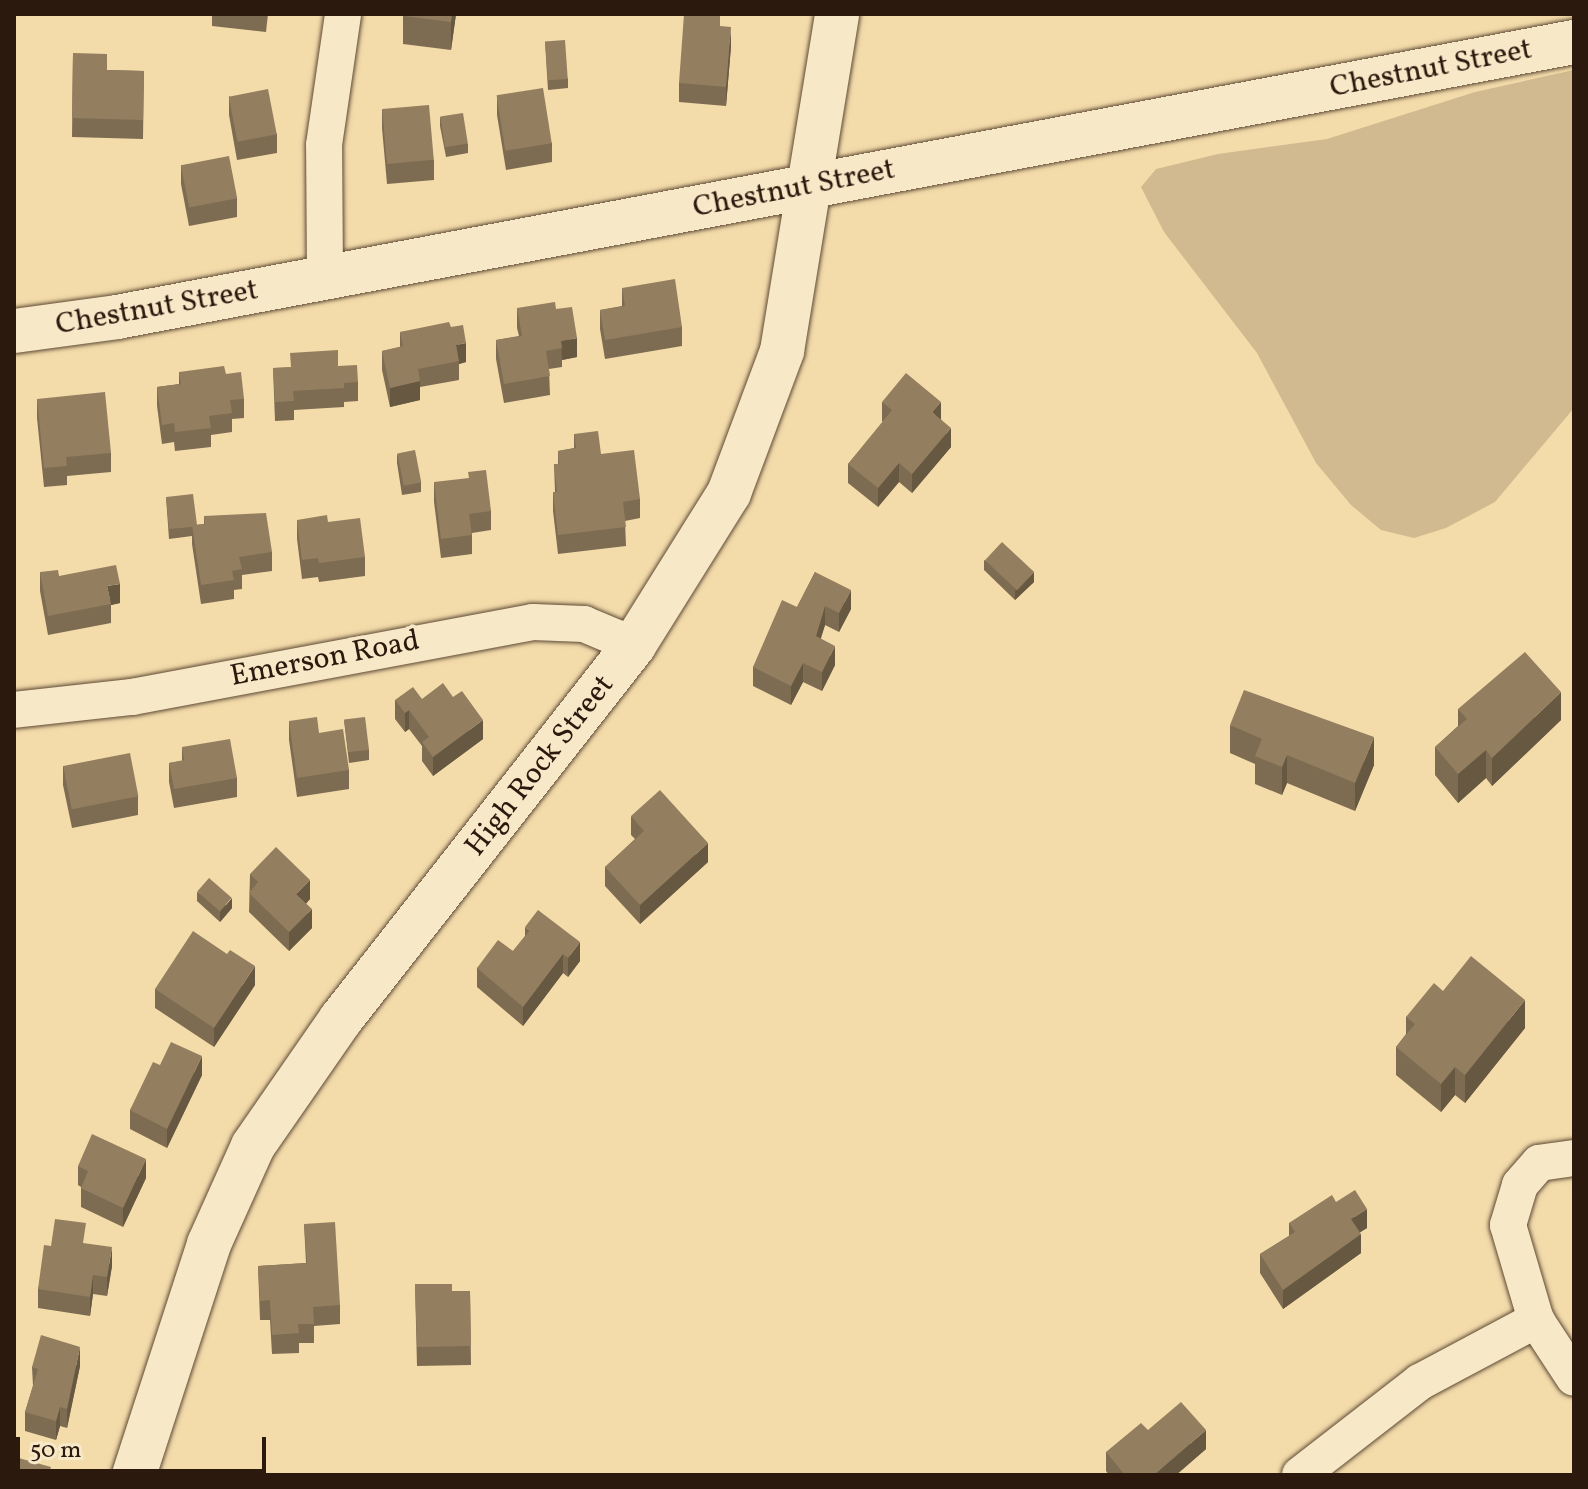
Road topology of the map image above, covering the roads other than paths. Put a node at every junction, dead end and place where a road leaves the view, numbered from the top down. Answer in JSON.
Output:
{"nodes":[{"id":1,"x":343,"y":14,"type":"edge"},
{"id":2,"x":837,"y":14,"type":"edge"},
{"id":3,"x":1574,"y":42,"type":"edge"},
{"id":4,"x":811,"y":187,"type":"junction"},
{"id":5,"x":325,"y":277,"type":"junction"},
{"id":6,"x":14,"y":331,"type":"edge"},
{"id":7,"x":634,"y":645,"type":"junction"},
{"id":8,"x":14,"y":710,"type":"edge"},
{"id":9,"x":1574,"y":1158,"type":"edge"},
{"id":10,"x":1536,"y":1320,"type":"junction"},
{"id":11,"x":1574,"y":1378,"type":"edge"},
{"id":12,"x":134,"y":1475,"type":"edge"},
{"id":13,"x":1300,"y":1475,"type":"edge"}],
"edges":[{"from":1,"to":5,"type":"street"},
{"from":2,"to":4,"type":"street","name":"High Rock Street"},
{"from":3,"to":4,"type":"street","name":"Chestnut Street"},
{"from":4,"to":5,"type":"street","name":"Chestnut Street"},
{"from":4,"to":7,"type":"street","name":"High Rock Street"},
{"from":5,"to":6,"type":"street","name":"Chestnut Street"},
{"from":7,"to":8,"type":"street","name":"Emerson Road"},
{"from":7,"to":12,"type":"street","name":"High Rock Street"},
{"from":9,"to":10,"type":"street"},
{"from":10,"to":11,"type":"street"},
{"from":10,"to":13,"type":"street"}]}
